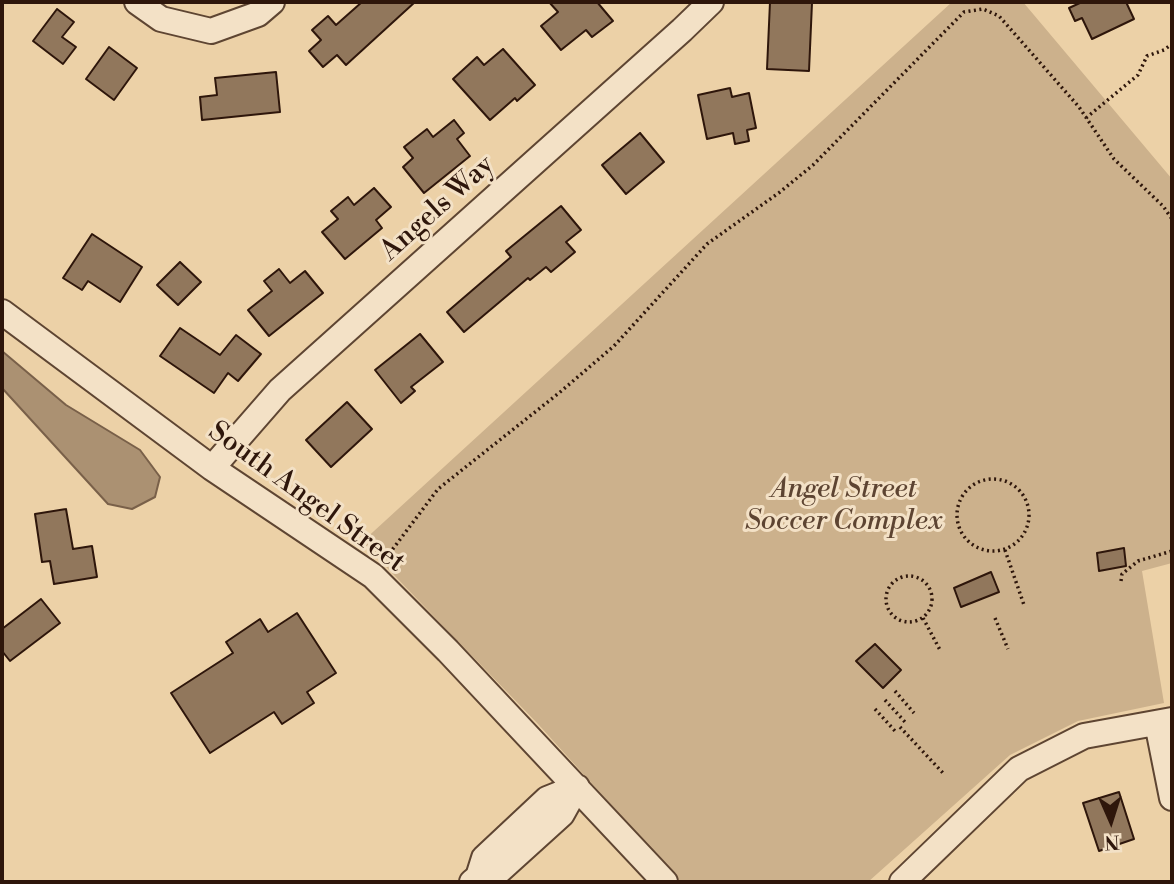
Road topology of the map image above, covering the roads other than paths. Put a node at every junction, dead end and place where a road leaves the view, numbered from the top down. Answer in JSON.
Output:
{"nodes":[{"id":1,"x":137,"y":2,"type":"edge"},
{"id":2,"x":272,"y":2,"type":"edge"},
{"id":3,"x":710,"y":2,"type":"edge"},
{"id":4,"x":2,"y":312,"type":"edge"},
{"id":5,"x":212,"y":468,"type":"junction"},
{"id":6,"x":1164,"y":722,"type":"edge"},
{"id":7,"x":577,"y":787,"type":"junction"},
{"id":8,"x":1172,"y":798,"type":"edge"},
{"id":9,"x":475,"y":880,"type":"edge"},
{"id":10,"x":665,"y":882,"type":"edge"},
{"id":11,"x":902,"y":882,"type":"edge"}],
"edges":[{"from":1,"to":2,"type":"street"},
{"from":3,"to":5,"type":"street","name":"Angels Way"},
{"from":4,"to":5,"type":"street","name":"South Angel Street"},
{"from":5,"to":7,"type":"street","name":"South Angel Street"},
{"from":6,"to":8,"type":"street"},
{"from":6,"to":11,"type":"street"},
{"from":7,"to":9,"type":"street"},
{"from":7,"to":10,"type":"street","name":"South Angel Street"}]}
